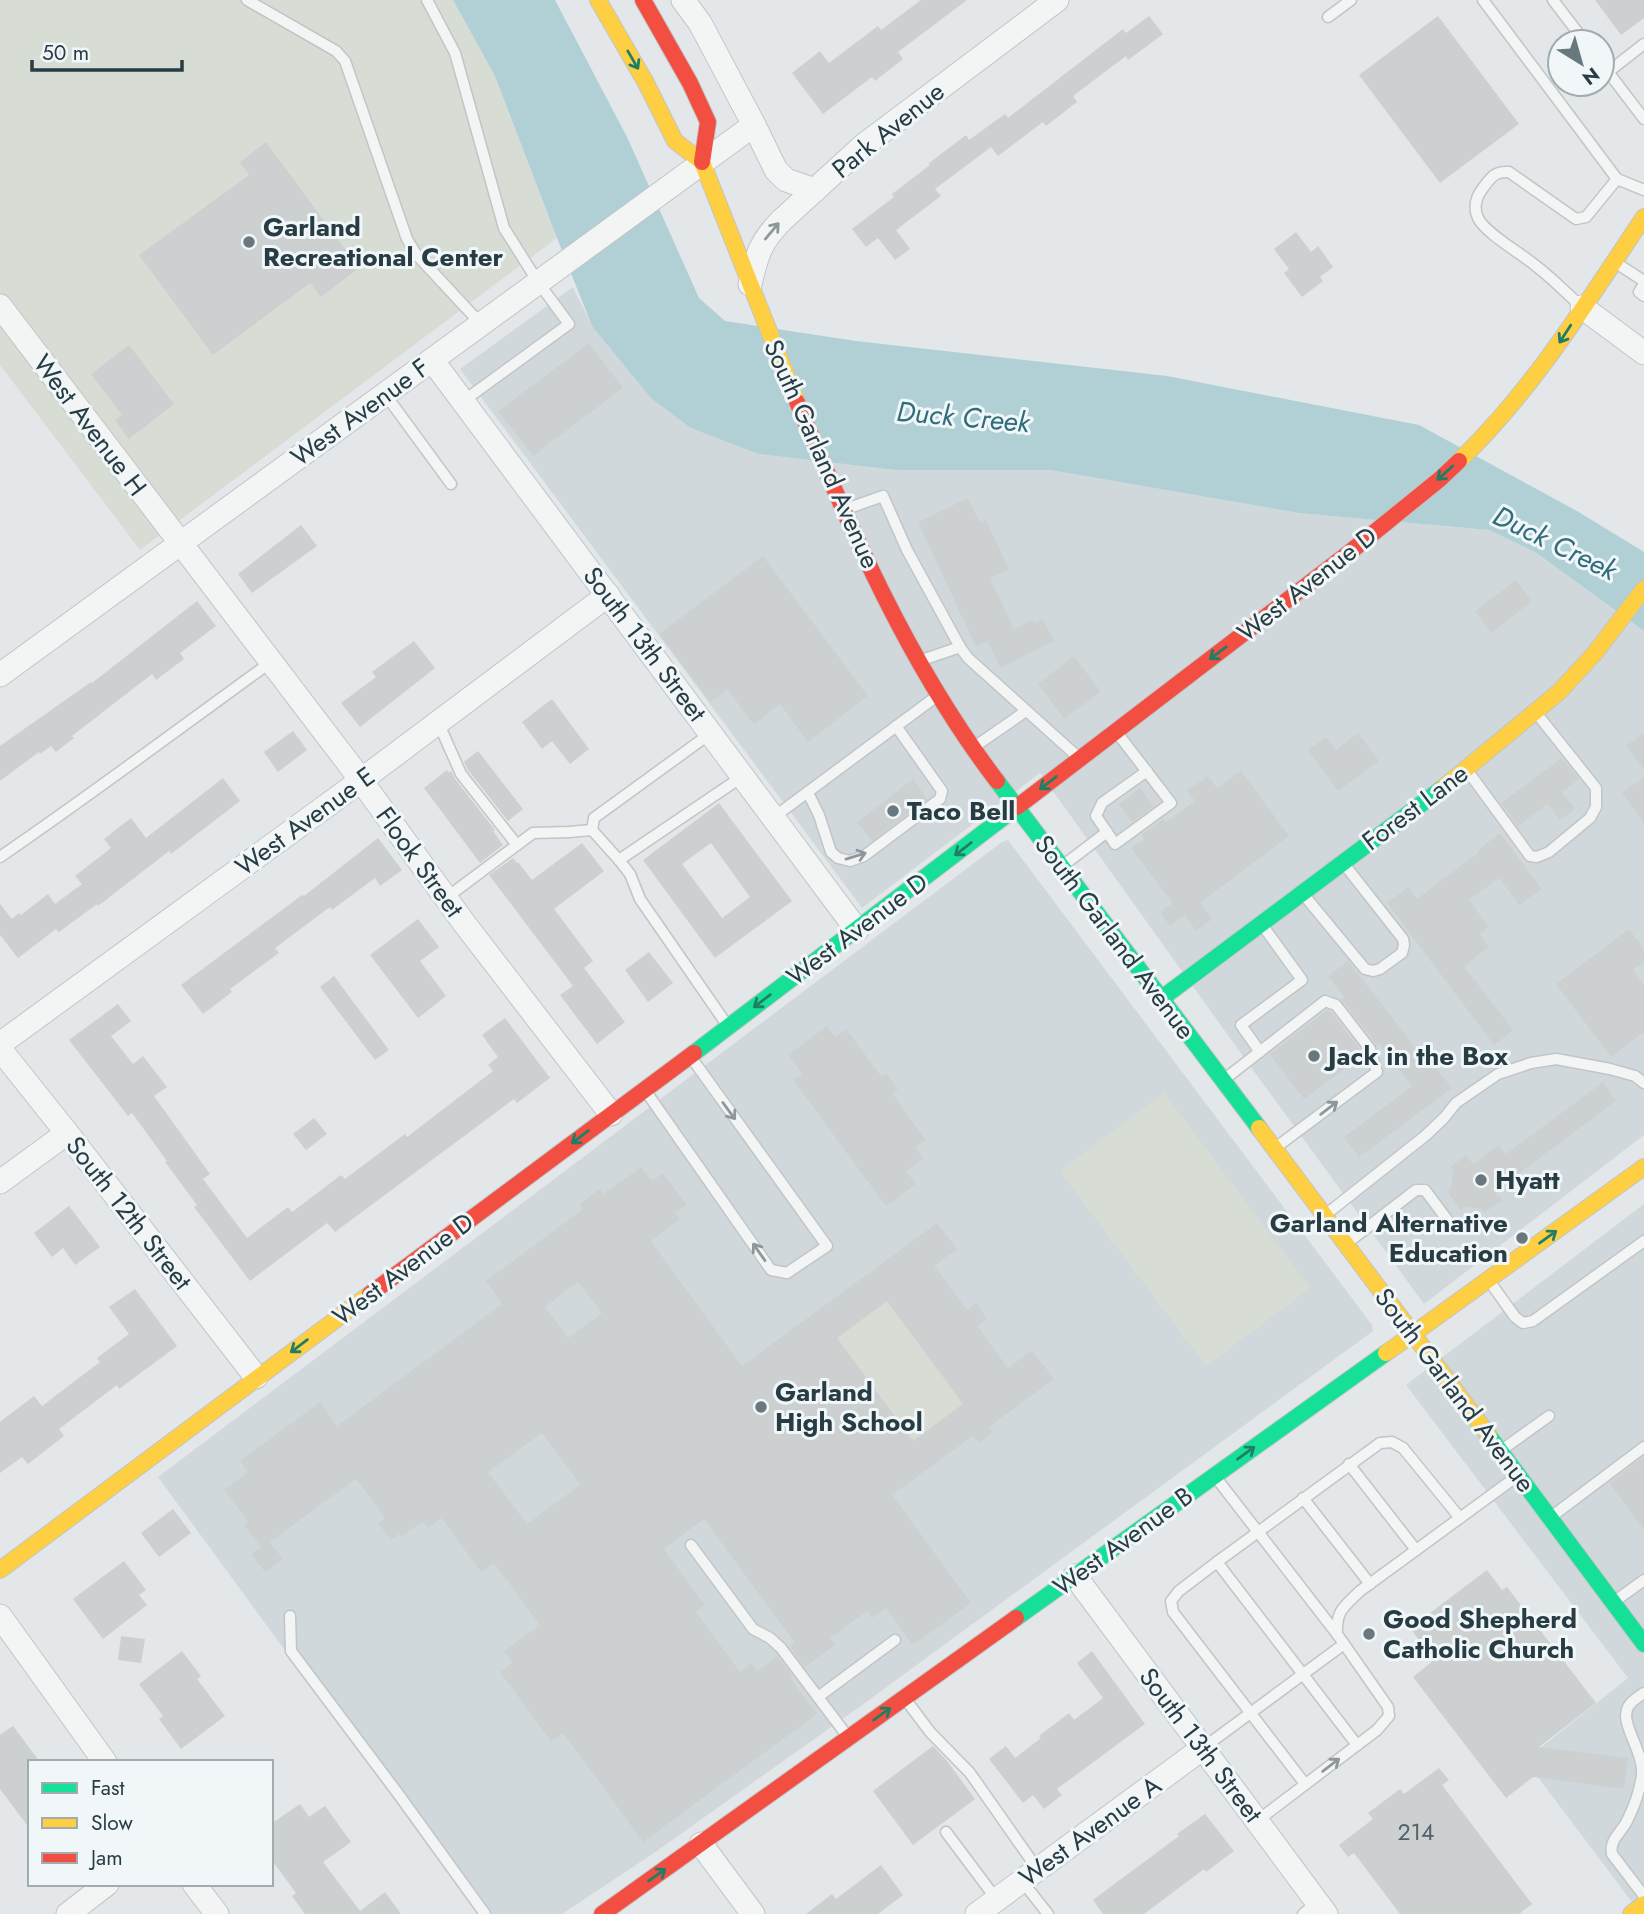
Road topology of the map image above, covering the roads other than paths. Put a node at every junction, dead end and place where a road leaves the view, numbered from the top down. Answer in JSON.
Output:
{"nodes":[{"id":1,"x":247,"y":0,"type":"edge"},
{"id":2,"x":426,"y":0,"type":"edge"},
{"id":3,"x":599,"y":0,"type":"edge"},
{"id":4,"x":643,"y":0,"type":"edge"},
{"id":5,"x":683,"y":0,"type":"edge"},
{"id":6,"x":1057,"y":0,"type":"edge"},
{"id":7,"x":1351,"y":0,"type":"edge"},
{"id":8,"x":1483,"y":0,"type":"edge"},
{"id":9,"x":1553,"y":0,"type":"edge"},
{"id":10,"x":1328,"y":17,"type":"dead end"},
{"id":11,"x":1574,"y":28,"type":"edge"},
{"id":12,"x":1644,"y":44,"type":"edge"},
{"id":13,"x":1616,"y":61,"type":"edge"},
{"id":14,"x":1616,"y":82,"type":"edge"},
{"id":15,"x":1644,"y":119,"type":"edge"},
{"id":16,"x":754,"y":125,"type":"junction"},
{"id":17,"x":711,"y":155,"type":"junction"},
{"id":18,"x":1617,"y":178,"type":"junction"},
{"id":19,"x":815,"y":190,"type":"junction"},
{"id":20,"x":1644,"y":190,"type":"edge"},
{"id":21,"x":1644,"y":217,"type":"edge"},
{"id":22,"x":1614,"y":261,"type":"junction"},
{"id":23,"x":538,"y":282,"type":"junction"},
{"id":24,"x":1644,"y":283,"type":"edge"},
{"id":25,"x":750,"y":284,"type":"junction"},
{"id":26,"x":1644,"y":296,"type":"edge"},
{"id":27,"x":0,"y":306,"type":"edge"},
{"id":28,"x":1582,"y":307,"type":"junction"},
{"id":29,"x":481,"y":324,"type":"junction"},
{"id":30,"x":1644,"y":353,"type":"edge"},
{"id":31,"x":432,"y":360,"type":"junction"},
{"id":32,"x":385,"y":394,"type":"junction"},
{"id":33,"x":462,"y":402,"type":"junction"},
{"id":34,"x":451,"y":484,"type":"dead end"},
{"id":35,"x":841,"y":508,"type":"junction"},
{"id":36,"x":179,"y":544,"type":"junction"},
{"id":37,"x":1644,"y":589,"type":"edge"},
{"id":38,"x":608,"y":595,"type":"junction"},
{"id":39,"x":960,"y":647,"type":"junction"},
{"id":40,"x":271,"y":662,"type":"junction"},
{"id":41,"x":918,"y":662,"type":"junction"},
{"id":42,"x":0,"y":675,"type":"edge"},
{"id":43,"x":939,"y":695,"type":"junction"},
{"id":44,"x":1026,"y":711,"type":"junction"},
{"id":45,"x":1535,"y":711,"type":"junction"},
{"id":46,"x":438,"y":722,"type":"junction"},
{"id":47,"x":896,"y":726,"type":"junction"},
{"id":48,"x":1116,"y":731,"type":"junction"},
{"id":49,"x":711,"y":733,"type":"junction"},
{"id":50,"x":974,"y":747,"type":"junction"},
{"id":51,"x":1080,"y":759,"type":"junction"},
{"id":52,"x":1466,"y":769,"type":"junction"},
{"id":53,"x":1147,"y":771,"type":"junction"},
{"id":54,"x":743,"y":776,"type":"junction"},
{"id":55,"x":361,"y":780,"type":"junction"},
{"id":56,"x":808,"y":793,"type":"junction"},
{"id":57,"x":1017,"y":807,"type":"junction"},
{"id":58,"x":774,"y":817,"type":"junction"},
{"id":59,"x":592,"y":830,"type":"junction"},
{"id":60,"x":1107,"y":832,"type":"junction"},
{"id":61,"x":517,"y":845,"type":"junction"},
{"id":62,"x":0,"y":857,"type":"edge"},
{"id":63,"x":619,"y":860,"type":"junction"},
{"id":64,"x":1342,"y":862,"type":"junction"},
{"id":65,"x":1062,"y":867,"type":"junction"},
{"id":66,"x":1302,"y":892,"type":"junction"},
{"id":67,"x":446,"y":898,"type":"junction"},
{"id":68,"x":1261,"y":923,"type":"junction"},
{"id":69,"x":857,"y":930,"type":"junction"},
{"id":70,"x":1162,"y":998,"type":"junction"},
{"id":71,"x":729,"y":1027,"type":"junction"},
{"id":72,"x":0,"y":1047,"type":"edge"},
{"id":73,"x":1260,"y":1052,"type":"junction"},
{"id":74,"x":689,"y":1055,"type":"junction"},
{"id":75,"x":1223,"y":1080,"type":"junction"},
{"id":76,"x":1644,"y":1083,"type":"edge"},
{"id":77,"x":644,"y":1089,"type":"junction"},
{"id":78,"x":611,"y":1114,"type":"junction"},
{"id":79,"x":67,"y":1133,"type":"junction"},
{"id":80,"x":1274,"y":1148,"type":"junction"},
{"id":81,"x":1643,"y":1170,"type":"edge"},
{"id":82,"x":0,"y":1182,"type":"edge"},
{"id":83,"x":1324,"y":1216,"type":"junction"},
{"id":84,"x":1451,"y":1226,"type":"dead end"},
{"id":85,"x":1644,"y":1241,"type":"edge"},
{"id":86,"x":1346,"y":1244,"type":"junction"},
{"id":87,"x":1489,"y":1280,"type":"junction"},
{"id":88,"x":1413,"y":1334,"type":"junction"},
{"id":89,"x":256,"y":1377,"type":"junction"},
{"id":90,"x":1549,"y":1416,"type":"dead end"},
{"id":91,"x":1644,"y":1447,"type":"edge"},
{"id":92,"x":1500,"y":1451,"type":"junction"},
{"id":93,"x":1349,"y":1464,"type":"junction"},
{"id":94,"x":1518,"y":1475,"type":"junction"},
{"id":95,"x":1214,"y":1476,"type":"junction"},
{"id":96,"x":1303,"y":1498,"type":"junction"},
{"id":97,"x":1460,"y":1518,"type":"junction"},
{"id":98,"x":1550,"y":1518,"type":"junction"},
{"id":99,"x":1257,"y":1531,"type":"junction"},
{"id":100,"x":691,"y":1545,"type":"dead end"},
{"id":101,"x":1416,"y":1550,"type":"junction"},
{"id":102,"x":1217,"y":1562,"type":"junction"},
{"id":103,"x":0,"y":1570,"type":"edge"},
{"id":104,"x":1075,"y":1576,"type":"junction"},
{"id":105,"x":1644,"y":1580,"type":"edge"},
{"id":106,"x":1370,"y":1584,"type":"junction"},
{"id":107,"x":1613,"y":1603,"type":"junction"},
{"id":108,"x":0,"y":1616,"type":"edge"},
{"id":109,"x":290,"y":1616,"type":"dead end"},
{"id":110,"x":1341,"y":1639,"type":"junction"},
{"id":111,"x":895,"y":1640,"type":"dead end"},
{"id":112,"x":1644,"y":1644,"type":"edge"},
{"id":113,"x":1302,"y":1675,"type":"junction"},
{"id":114,"x":1644,"y":1693,"type":"edge"},
{"id":115,"x":818,"y":1697,"type":"junction"},
{"id":116,"x":905,"y":1698,"type":"junction"},
{"id":117,"x":1251,"y":1713,"type":"junction"},
{"id":118,"x":849,"y":1738,"type":"junction"},
{"id":119,"x":1357,"y":1745,"type":"junction"},
{"id":120,"x":1203,"y":1748,"type":"junction"},
{"id":121,"x":104,"y":1760,"type":"edge"},
{"id":122,"x":1305,"y":1784,"type":"junction"},
{"id":123,"x":1257,"y":1821,"type":"junction"},
{"id":124,"x":946,"y":1832,"type":"dead end"},
{"id":125,"x":701,"y":1844,"type":"junction"},
{"id":126,"x":1030,"y":1875,"type":"junction"},
{"id":127,"x":104,"y":1886,"type":"edge"},
{"id":128,"x":196,"y":1886,"type":"edge"},
{"id":129,"x":1644,"y":1896,"type":"edge"},
{"id":130,"x":997,"y":1900,"type":"junction"},
{"id":131,"x":1644,"y":1904,"type":"edge"},
{"id":132,"x":1316,"y":1910,"type":"edge"},
{"id":133,"x":68,"y":1914,"type":"edge"},
{"id":134,"x":217,"y":1914,"type":"edge"},
{"id":135,"x":485,"y":1914,"type":"edge"},
{"id":136,"x":602,"y":1914,"type":"edge"},
{"id":137,"x":753,"y":1914,"type":"edge"},
{"id":138,"x":977,"y":1914,"type":"edge"},
{"id":139,"x":1048,"y":1914,"type":"edge"},
{"id":140,"x":1631,"y":1914,"type":"edge"}],
"edges":[{"from":1,"to":29,"type":"lane"},
{"from":2,"to":23,"type":"lane"},
{"from":3,"to":17,"type":"main road","one_way":true},
{"from":4,"to":17,"type":"main road"},
{"from":5,"to":16,"type":"street"},
{"from":6,"to":19,"type":"street","name":"Park Avenue"},
{"from":7,"to":10,"type":"lane"},
{"from":8,"to":18,"type":"lane"},
{"from":9,"to":11,"type":"lane"},
{"from":12,"to":13,"type":"lane"},
{"from":14,"to":15,"type":"lane"},
{"from":16,"to":17,"type":"street"},
{"from":16,"to":19,"type":"street"},
{"from":17,"to":23,"type":"street","name":"West Avenue F"},
{"from":17,"to":25,"type":"main road","name":"South Garland Avenue"},
{"from":18,"to":20,"type":"lane"},
{"from":18,"to":28,"type":"lane"},
{"from":25,"to":19,"type":"street","name":"Park Avenue","one_way":true},
{"from":21,"to":22,"type":"main road","name":"West Avenue D"},
{"from":22,"to":24,"type":"lane"},
{"from":22,"to":28,"type":"main road","name":"West Avenue D"},
{"from":23,"to":29,"type":"street","name":"West Avenue F"},
{"from":23,"to":33,"type":"lane"},
{"from":24,"to":26,"type":"lane"},
{"from":25,"to":35,"type":"main road","name":"South Garland Avenue"},
{"from":27,"to":36,"type":"street","name":"West Avenue H"},
{"from":28,"to":30,"type":"street"},
{"from":28,"to":48,"type":"main road","name":"West Avenue D","one_way":true},
{"from":29,"to":31,"type":"street","name":"West Avenue F"},
{"from":31,"to":32,"type":"street","name":"West Avenue F"},
{"from":31,"to":33,"type":"street","name":"South 13th Street"},
{"from":32,"to":34,"type":"lane"},
{"from":32,"to":36,"type":"street","name":"West Avenue F"},
{"from":33,"to":38,"type":"street","name":"South 13th Street"},
{"from":35,"to":39,"type":"lane"},
{"from":35,"to":41,"type":"main road","name":"South Garland Avenue"},
{"from":36,"to":40,"type":"street","name":"Flook Street"},
{"from":36,"to":42,"type":"street","name":"West Avenue F"},
{"from":37,"to":45,"type":"main road","name":"Forest Lane"},
{"from":38,"to":46,"type":"street","name":"West Avenue E"},
{"from":38,"to":49,"type":"street","name":"South 13th Street"},
{"from":39,"to":41,"type":"lane"},
{"from":39,"to":44,"type":"lane"},
{"from":40,"to":55,"type":"street","name":"Flook Street"},
{"from":40,"to":62,"type":"lane"},
{"from":41,"to":43,"type":"main road","name":"South Garland Avenue"},
{"from":43,"to":47,"type":"lane"},
{"from":43,"to":50,"type":"main road","name":"South Garland Avenue"},
{"from":44,"to":50,"type":"lane"},
{"from":44,"to":51,"type":"lane"},
{"from":45,"to":52,"type":"main road","name":"Forest Lane"},
{"from":45,"to":52,"type":"lane"},
{"from":46,"to":55,"type":"street","name":"West Avenue E"},
{"from":46,"to":61,"type":"lane"},
{"from":47,"to":56,"type":"lane"},
{"from":56,"to":47,"type":"lane","one_way":true},
{"from":48,"to":51,"type":"main road","name":"West Avenue D"},
{"from":48,"to":53,"type":"lane"},
{"from":49,"to":54,"type":"street","name":"South 13th Street"},
{"from":49,"to":59,"type":"lane"},
{"from":50,"to":57,"type":"main road","name":"South Garland Avenue"},
{"from":51,"to":57,"type":"main road","name":"West Avenue D","one_way":true},
{"from":52,"to":64,"type":"main road","name":"Forest Lane"},
{"from":53,"to":60,"type":"lane"},
{"from":53,"to":60,"type":"lane"},
{"from":54,"to":58,"type":"street","name":"South 13th Street"},
{"from":54,"to":63,"type":"lane"},
{"from":55,"to":67,"type":"street","name":"Flook Street"},
{"from":55,"to":72,"type":"street","name":"West Avenue E"},
{"from":56,"to":58,"type":"lane"},
{"from":57,"to":65,"type":"main road","name":"South Garland Avenue"},
{"from":57,"to":69,"type":"main road","name":"West Avenue D","one_way":true},
{"from":58,"to":69,"type":"street","name":"South 13th Street"},
{"from":59,"to":61,"type":"lane"},
{"from":59,"to":63,"type":"lane"},
{"from":60,"to":65,"type":"lane"},
{"from":61,"to":67,"type":"lane"},
{"from":63,"to":71,"type":"lane"},
{"from":64,"to":66,"type":"main road","name":"Forest Lane"},
{"from":64,"to":66,"type":"lane"},
{"from":65,"to":70,"type":"main road","name":"South Garland Avenue"},
{"from":66,"to":68,"type":"main road","name":"Forest Lane"},
{"from":67,"to":78,"type":"street","name":"Flook Street"},
{"from":68,"to":70,"type":"main road","name":"Forest Lane"},
{"from":68,"to":73,"type":"lane"},
{"from":69,"to":71,"type":"main road","name":"West Avenue D","one_way":true},
{"from":70,"to":75,"type":"main road","name":"South Garland Avenue"},
{"from":71,"to":74,"type":"main road","name":"West Avenue D"},
{"from":72,"to":79,"type":"street","name":"South 12th Street"},
{"from":73,"to":75,"type":"lane"},
{"from":80,"to":73,"type":"lane","one_way":true},
{"from":74,"to":77,"type":"main road","name":"West Avenue D"},
{"from":74,"to":77,"type":"lane","one_way":true},
{"from":75,"to":80,"type":"main road","name":"South Garland Avenue"},
{"from":76,"to":83,"type":"lane"},
{"from":77,"to":78,"type":"main road","name":"West Avenue D"},
{"from":78,"to":89,"type":"main road","name":"West Avenue D","one_way":true},
{"from":79,"to":82,"type":"street"},
{"from":79,"to":89,"type":"street","name":"South 12th Street"},
{"from":80,"to":83,"type":"main road","name":"South Garland Avenue"},
{"from":87,"to":81,"type":"main road","name":"West Avenue B","one_way":true},
{"from":83,"to":86,"type":"main road","name":"South Garland Avenue"},
{"from":84,"to":86,"type":"lane"},
{"from":85,"to":87,"type":"lane"},
{"from":86,"to":88,"type":"main road","name":"South Garland Avenue"},
{"from":87,"to":88,"type":"main road","name":"West Avenue B"},
{"from":88,"to":92,"type":"main road","name":"South Garland Avenue"},
{"from":95,"to":88,"type":"main road","name":"West Avenue B","one_way":true},
{"from":89,"to":103,"type":"main road","name":"West Avenue D"},
{"from":90,"to":92,"type":"lane"},
{"from":91,"to":98,"type":"lane"},
{"from":92,"to":94,"type":"main road","name":"South Garland Avenue"},
{"from":93,"to":96,"type":"lane"},
{"from":93,"to":97,"type":"lane"},
{"from":93,"to":101,"type":"lane"},
{"from":94,"to":97,"type":"lane"},
{"from":94,"to":98,"type":"main road","name":"South Garland Avenue"},
{"from":95,"to":99,"type":"lane"},
{"from":95,"to":104,"type":"main road","name":"West Avenue B"},
{"from":96,"to":99,"type":"lane"},
{"from":96,"to":106,"type":"lane"},
{"from":97,"to":101,"type":"lane"},
{"from":98,"to":107,"type":"main road","name":"South Garland Avenue"},
{"from":99,"to":102,"type":"lane"},
{"from":99,"to":110,"type":"lane"},
{"from":100,"to":115,"type":"lane"},
{"from":101,"to":106,"type":"lane"},
{"from":102,"to":113,"type":"lane"},
{"from":102,"to":117,"type":"lane"},
{"from":104,"to":116,"type":"main road","name":"West Avenue B"},
{"from":104,"to":120,"type":"street","name":"South 13th Street"},
{"from":105,"to":107,"type":"lane"},
{"from":106,"to":110,"type":"lane"},
{"from":107,"to":112,"type":"main road","name":"South Garland Avenue"},
{"from":108,"to":121,"type":"street"},
{"from":109,"to":135,"type":"lane"},
{"from":110,"to":113,"type":"lane"},
{"from":110,"to":119,"type":"lane"},
{"from":111,"to":115,"type":"lane"},
{"from":113,"to":117,"type":"lane"},
{"from":113,"to":119,"type":"lane"},
{"from":114,"to":129,"type":"lane"},
{"from":115,"to":118,"type":"lane"},
{"from":118,"to":116,"type":"main road","name":"West Avenue B","one_way":true},
{"from":116,"to":126,"type":"lane"},
{"from":117,"to":120,"type":"lane"},
{"from":117,"to":122,"type":"lane"},
{"from":118,"to":125,"type":"main road","name":"West Avenue B"},
{"from":122,"to":119,"type":"lane","one_way":true},
{"from":120,"to":123,"type":"street","name":"South 13th Street"},
{"from":120,"to":126,"type":"street","name":"West Avenue A"},
{"from":122,"to":123,"type":"lane"},
{"from":123,"to":132,"type":"street","name":"South 13th Street"},
{"from":124,"to":130,"type":"lane"},
{"from":136,"to":125,"type":"main road","name":"West Avenue B","one_way":true},
{"from":125,"to":137,"type":"street"},
{"from":126,"to":130,"type":"street","name":"West Avenue A"},
{"from":126,"to":139,"type":"lane"},
{"from":127,"to":133,"type":"street"},
{"from":128,"to":134,"type":"street"},
{"from":130,"to":138,"type":"street","name":"West Avenue A"},
{"from":131,"to":140,"type":"main road"}]}
